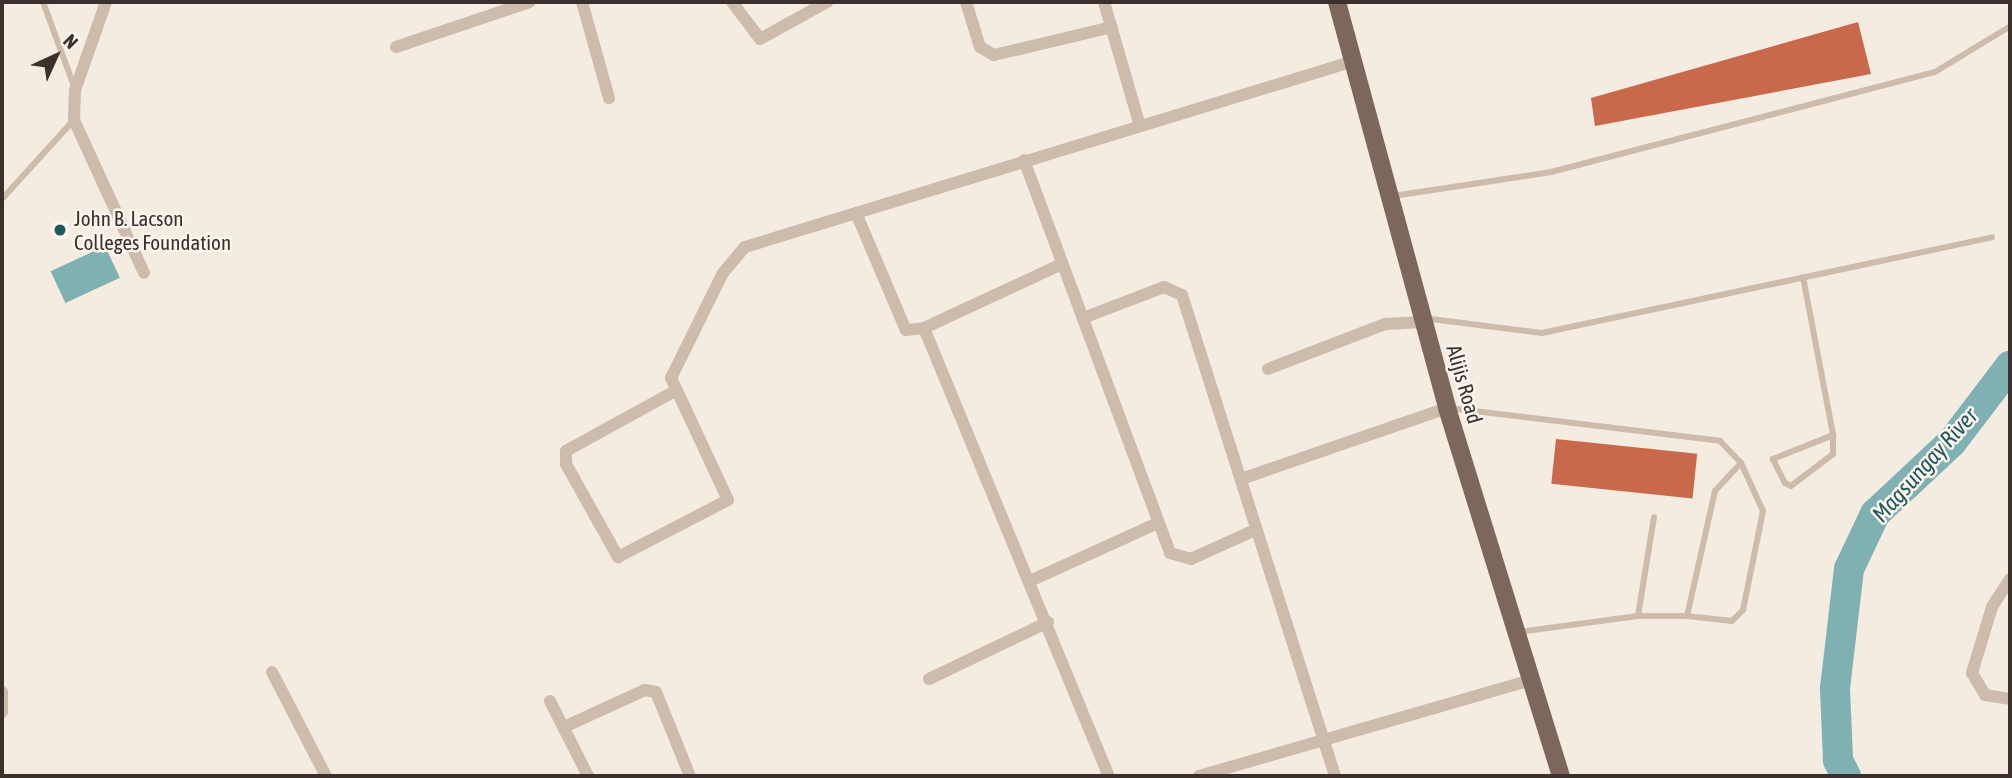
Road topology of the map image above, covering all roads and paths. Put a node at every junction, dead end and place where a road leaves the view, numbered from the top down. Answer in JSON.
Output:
{"nodes":[{"id":1,"x":43,"y":2,"type":"edge"},
{"id":2,"x":106,"y":2,"type":"edge"},
{"id":3,"x":530,"y":2,"type":"edge"},
{"id":4,"x":582,"y":2,"type":"edge"},
{"id":5,"x":732,"y":2,"type":"edge"},
{"id":6,"x":827,"y":2,"type":"edge"},
{"id":7,"x":966,"y":2,"type":"edge"},
{"id":8,"x":1104,"y":2,"type":"edge"},
{"id":9,"x":1337,"y":2,"type":"edge"},
{"id":10,"x":1112,"y":27,"type":"junction"},
{"id":11,"x":2009,"y":27,"type":"edge"},
{"id":12,"x":396,"y":47,"type":"dead end"},
{"id":13,"x":1351,"y":62,"type":"junction"},
{"id":14,"x":75,"y":90,"type":"junction"},
{"id":15,"x":609,"y":98,"type":"dead end"},
{"id":16,"x":74,"y":120,"type":"junction"},
{"id":17,"x":1140,"y":125,"type":"junction"},
{"id":18,"x":1024,"y":160,"type":"junction"},
{"id":19,"x":1387,"y":198,"type":"junction"},
{"id":20,"x":2,"y":199,"type":"edge"},
{"id":21,"x":856,"y":213,"type":"junction"},
{"id":22,"x":1992,"y":237,"type":"dead end"},
{"id":23,"x":1062,"y":264,"type":"junction"},
{"id":24,"x":144,"y":273,"type":"dead end"},
{"id":25,"x":1803,"y":277,"type":"junction"},
{"id":26,"x":1083,"y":318,"type":"junction"},
{"id":27,"x":1422,"y":319,"type":"junction"},
{"id":28,"x":924,"y":328,"type":"junction"},
{"id":29,"x":1268,"y":369,"type":"dead end"},
{"id":30,"x":675,"y":391,"type":"junction"},
{"id":31,"x":1447,"y":408,"type":"junction"},
{"id":32,"x":1833,"y":435,"type":"junction"},
{"id":33,"x":1741,"y":463,"type":"junction"},
{"id":34,"x":1241,"y":479,"type":"junction"},
{"id":35,"x":1654,"y":517,"type":"dead end"},
{"id":36,"x":1158,"y":523,"type":"junction"},
{"id":37,"x":1257,"y":529,"type":"junction"},
{"id":38,"x":2010,"y":579,"type":"edge"},
{"id":39,"x":1030,"y":581,"type":"junction"},
{"id":40,"x":1638,"y":616,"type":"junction"},
{"id":41,"x":1687,"y":617,"type":"junction"},
{"id":42,"x":1048,"y":622,"type":"junction"},
{"id":43,"x":1519,"y":632,"type":"junction"},
{"id":44,"x":272,"y":672,"type":"dead end"},
{"id":45,"x":929,"y":679,"type":"dead end"},
{"id":46,"x":1532,"y":680,"type":"junction"},
{"id":47,"x":2,"y":692,"type":"edge"},
{"id":48,"x":2010,"y":699,"type":"edge"},
{"id":49,"x":550,"y":701,"type":"dead end"},
{"id":50,"x":2,"y":712,"type":"edge"},
{"id":51,"x":564,"y":727,"type":"junction"},
{"id":52,"x":1325,"y":740,"type":"junction"},
{"id":53,"x":326,"y":776,"type":"edge"},
{"id":54,"x":588,"y":776,"type":"edge"},
{"id":55,"x":690,"y":776,"type":"edge"},
{"id":56,"x":1109,"y":776,"type":"edge"},
{"id":57,"x":1199,"y":776,"type":"edge"},
{"id":58,"x":1335,"y":776,"type":"edge"},
{"id":59,"x":1561,"y":776,"type":"edge"}],
"edges":[{"from":1,"to":14,"type":"lane"},
{"from":2,"to":14,"type":"street"},
{"from":3,"to":12,"type":"street"},
{"from":4,"to":15,"type":"street"},
{"from":5,"to":6,"type":"street"},
{"from":7,"to":10,"type":"street"},
{"from":8,"to":10,"type":"street"},
{"from":9,"to":13,"type":"main road","name":"Alijis Road"},
{"from":10,"to":17,"type":"street"},
{"from":11,"to":19,"type":"lane"},
{"from":13,"to":17,"type":"street"},
{"from":13,"to":19,"type":"main road","name":"Alijis Road"},
{"from":14,"to":16,"type":"street"},
{"from":16,"to":20,"type":"lane"},
{"from":16,"to":24,"type":"street"},
{"from":17,"to":18,"type":"street"},
{"from":18,"to":21,"type":"street"},
{"from":18,"to":23,"type":"street"},
{"from":19,"to":27,"type":"main road","name":"Alijis Road"},
{"from":21,"to":28,"type":"street"},
{"from":21,"to":30,"type":"street"},
{"from":22,"to":25,"type":"lane"},
{"from":23,"to":26,"type":"street"},
{"from":23,"to":28,"type":"street"},
{"from":25,"to":27,"type":"lane"},
{"from":25,"to":32,"type":"lane"},
{"from":26,"to":34,"type":"street"},
{"from":26,"to":36,"type":"street"},
{"from":27,"to":29,"type":"street"},
{"from":27,"to":31,"type":"main road","name":"Alijis Road"},
{"from":28,"to":39,"type":"street"},
{"from":30,"to":30,"type":"street"},
{"from":31,"to":33,"type":"lane"},
{"from":31,"to":34,"type":"street"},
{"from":31,"to":43,"type":"main road","name":"Alijis Road"},
{"from":32,"to":32,"type":"lane"},
{"from":33,"to":41,"type":"lane"},
{"from":33,"to":41,"type":"lane"},
{"from":34,"to":37,"type":"street"},
{"from":35,"to":40,"type":"lane"},
{"from":36,"to":37,"type":"street"},
{"from":36,"to":39,"type":"street"},
{"from":37,"to":52,"type":"street"},
{"from":38,"to":48,"type":"street"},
{"from":39,"to":42,"type":"street"},
{"from":40,"to":41,"type":"lane"},
{"from":40,"to":43,"type":"lane"},
{"from":42,"to":45,"type":"street"},
{"from":42,"to":56,"type":"street"},
{"from":43,"to":46,"type":"main road","name":"Alijis Road"},
{"from":44,"to":53,"type":"street"},
{"from":46,"to":52,"type":"street"},
{"from":46,"to":59,"type":"main road","name":"Alijis Road"},
{"from":47,"to":50,"type":"street"},
{"from":49,"to":51,"type":"street"},
{"from":51,"to":54,"type":"street"},
{"from":51,"to":55,"type":"street"},
{"from":52,"to":57,"type":"street"},
{"from":52,"to":58,"type":"street"}]}
